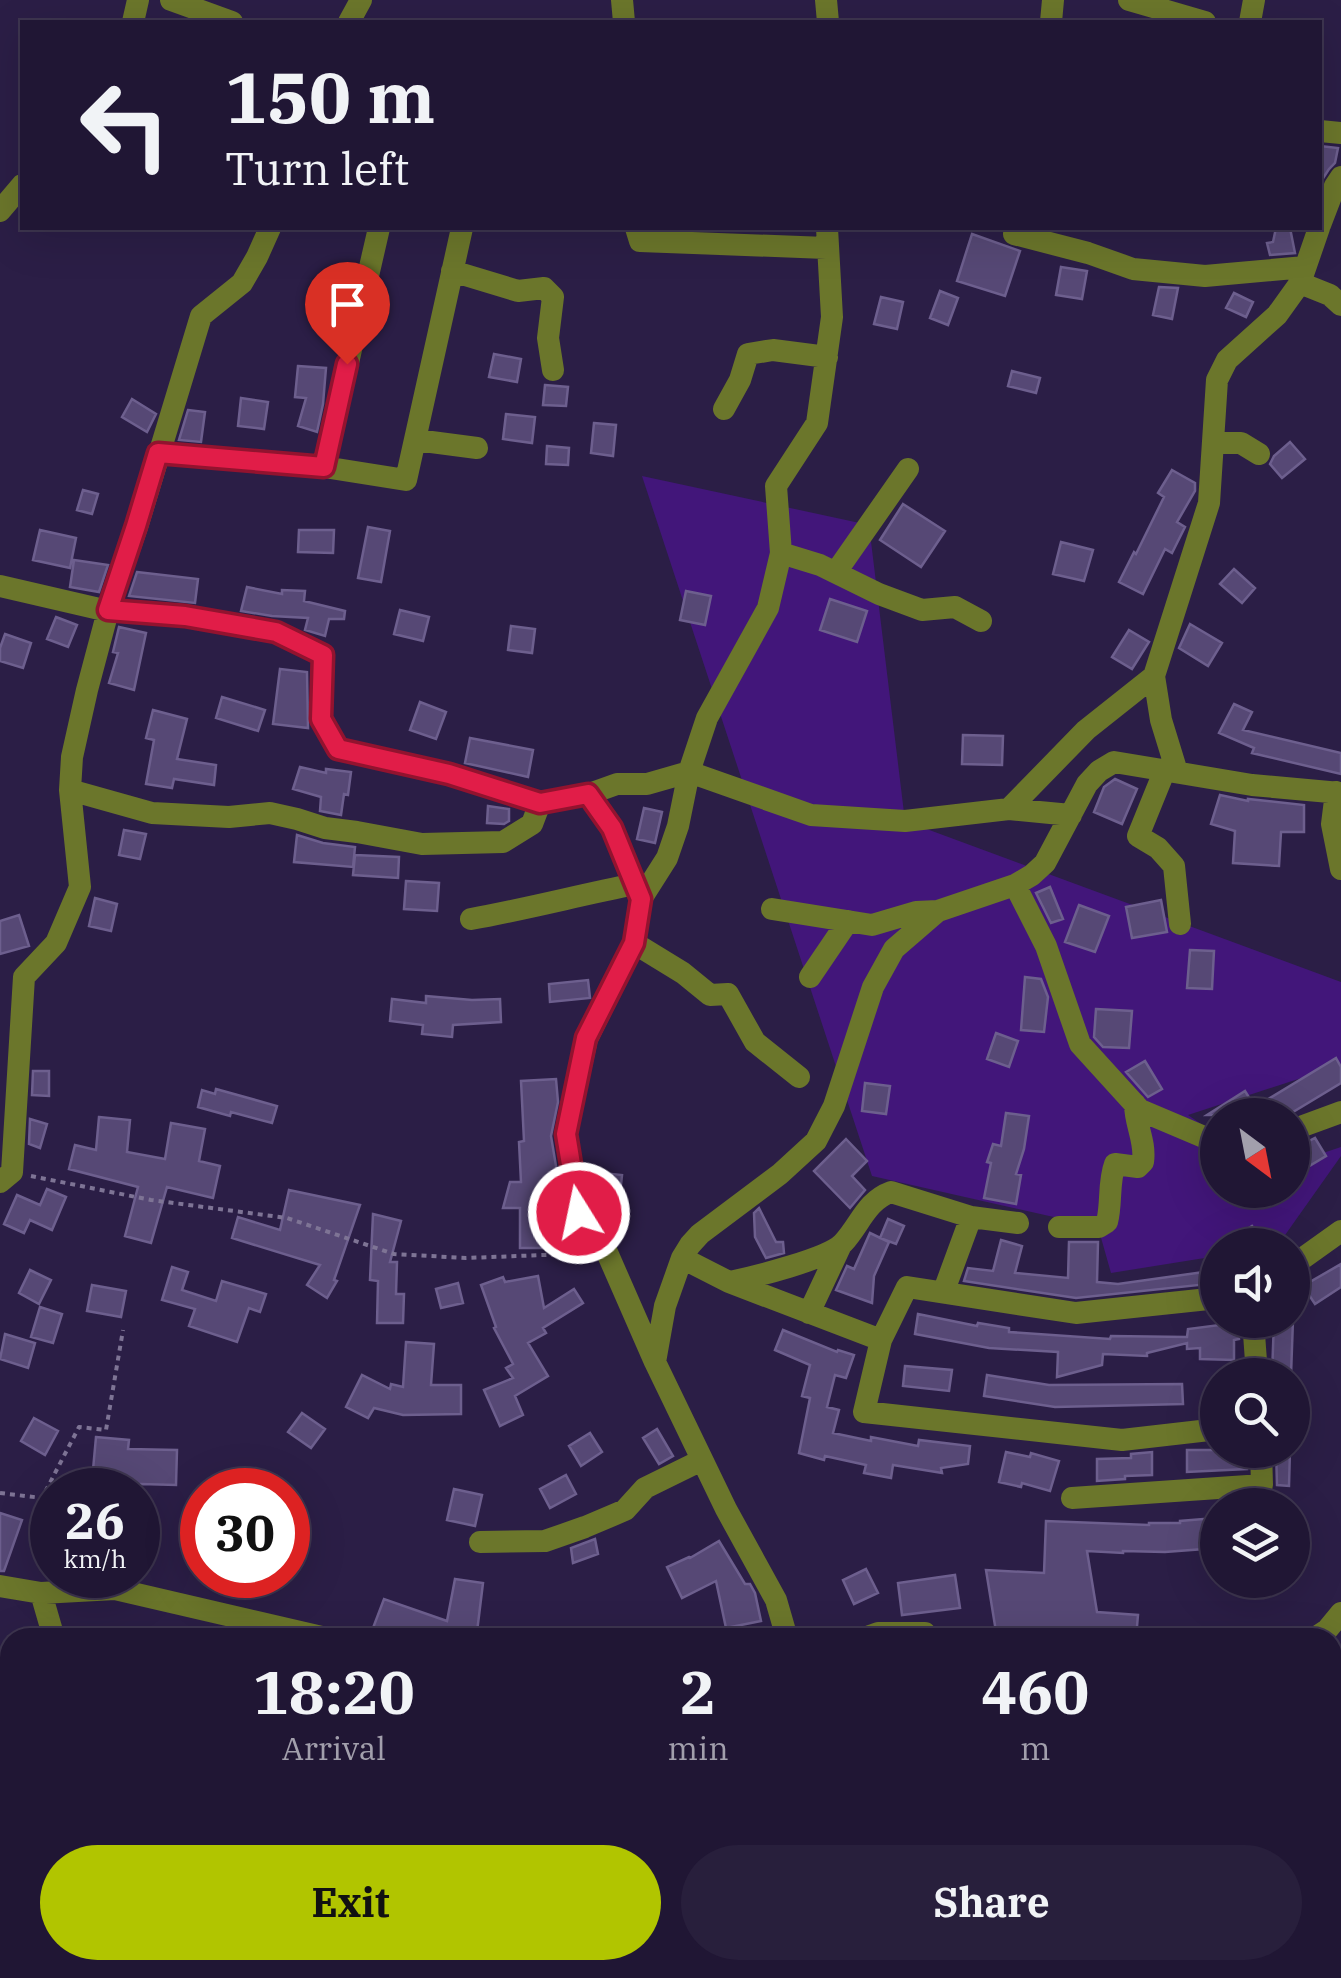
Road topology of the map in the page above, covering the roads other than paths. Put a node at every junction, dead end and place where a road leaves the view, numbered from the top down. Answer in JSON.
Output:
{"nodes":[{"id":1,"x":171,"y":0,"type":"edge"},
{"id":2,"x":1129,"y":0,"type":"edge"},
{"id":3,"x":1177,"y":6,"type":"edge"},
{"id":4,"x":226,"y":20,"type":"edge"},
{"id":5,"x":1202,"y":20,"type":"edge"},
{"id":6,"x":1341,"y":177,"type":"edge"},
{"id":7,"x":1322,"y":221,"type":"edge"},
{"id":8,"x":269,"y":230,"type":"edge"},
{"id":9,"x":379,"y":230,"type":"edge"},
{"id":10,"x":462,"y":230,"type":"edge"},
{"id":11,"x":637,"y":230,"type":"edge"},
{"id":12,"x":1319,"y":230,"type":"edge"},
{"id":13,"x":1014,"y":234,"type":"dead end"},
{"id":14,"x":826,"y":238,"type":"edge"},
{"id":15,"x":452,"y":271,"type":"junction"},
{"id":16,"x":1303,"y":274,"type":"junction"},
{"id":17,"x":1341,"y":304,"type":"edge"},
{"id":18,"x":826,"y":357,"type":"junction"},
{"id":19,"x":553,"y":370,"type":"dead end"},
{"id":20,"x":724,"y":409,"type":"dead end"},
{"id":21,"x":416,"y":440,"type":"junction"},
{"id":22,"x":1213,"y":443,"type":"junction"},
{"id":23,"x":477,"y":448,"type":"dead end"},
{"id":24,"x":158,"y":453,"type":"junction"},
{"id":25,"x":1259,"y":454,"type":"dead end"},
{"id":26,"x":324,"y":467,"type":"junction"},
{"id":27,"x":908,"y":469,"type":"dead end"},
{"id":28,"x":781,"y":553,"type":"junction"},
{"id":29,"x":836,"y":572,"type":"junction"},
{"id":30,"x":0,"y":586,"type":"edge"},
{"id":31,"x":108,"y":610,"type":"junction"},
{"id":32,"x":981,"y":621,"type":"dead end"},
{"id":33,"x":1154,"y":676,"type":"junction"},
{"id":34,"x":689,"y":772,"type":"junction"},
{"id":35,"x":1170,"y":772,"type":"junction"},
{"id":36,"x":70,"y":790,"type":"junction"},
{"id":37,"x":1338,"y":793,"type":"edge"},
{"id":38,"x":588,"y":794,"type":"junction"},
{"id":39,"x":540,"y":803,"type":"junction"},
{"id":40,"x":1009,"y":810,"type":"junction"},
{"id":41,"x":1071,"y":815,"type":"junction"},
{"id":42,"x":1341,"y":869,"type":"edge"},
{"id":43,"x":1015,"y":886,"type":"junction"},
{"id":44,"x":638,"y":892,"type":"junction"},
{"id":45,"x":772,"y":909,"type":"dead end"},
{"id":46,"x":938,"y":911,"type":"junction"},
{"id":47,"x":471,"y":919,"type":"dead end"},
{"id":48,"x":848,"y":922,"type":"junction"},
{"id":49,"x":1180,"y":924,"type":"dead end"},
{"id":50,"x":634,"y":943,"type":"junction"},
{"id":51,"x":810,"y":977,"type":"dead end"},
{"id":52,"x":799,"y":1077,"type":"dead end"},
{"id":53,"x":1135,"y":1104,"type":"junction"},
{"id":54,"x":8,"y":1111,"type":"edge"},
{"id":55,"x":1341,"y":1112,"type":"edge"},
{"id":56,"x":1310,"y":1123,"type":"edge"},
{"id":57,"x":1200,"y":1135,"type":"edge"},
{"id":58,"x":6,"y":1177,"type":"edge"},
{"id":59,"x":971,"y":1217,"type":"junction"},
{"id":60,"x":1018,"y":1223,"type":"dead end"},
{"id":61,"x":1059,"y":1226,"type":"dead end"},
{"id":62,"x":1341,"y":1231,"type":"edge"},
{"id":63,"x":840,"y":1247,"type":"junction"},
{"id":64,"x":1310,"y":1253,"type":"edge"},
{"id":65,"x":682,"y":1258,"type":"junction"},
{"id":66,"x":729,"y":1282,"type":"junction"},
{"id":67,"x":946,"y":1293,"type":"junction"},
{"id":68,"x":1200,"y":1300,"type":"edge"},
{"id":69,"x":809,"y":1313,"type":"junction"},
{"id":70,"x":880,"y":1340,"type":"junction"},
{"id":71,"x":656,"y":1362,"type":"junction"},
{"id":72,"x":1200,"y":1431,"type":"edge"},
{"id":73,"x":702,"y":1460,"type":"junction"},
{"id":74,"x":1262,"y":1468,"type":"edge"},
{"id":75,"x":1072,"y":1498,"type":"dead end"},
{"id":76,"x":480,"y":1542,"type":"dead end"},
{"id":77,"x":0,"y":1586,"type":"edge"},
{"id":78,"x":30,"y":1590,"type":"edge"},
{"id":79,"x":43,"y":1598,"type":"edge"},
{"id":80,"x":154,"y":1598,"type":"edge"},
{"id":81,"x":51,"y":1628,"type":"edge"},
{"id":82,"x":283,"y":1628,"type":"edge"},
{"id":83,"x":785,"y":1628,"type":"edge"}],
"edges":[{"from":1,"to":4,"type":"street"},
{"from":2,"to":3,"type":"street"},
{"from":3,"to":5,"type":"street"},
{"from":6,"to":7,"type":"street"},
{"from":8,"to":24,"type":"street"},
{"from":9,"to":26,"type":"street"},
{"from":10,"to":15,"type":"street"},
{"from":11,"to":14,"type":"street"},
{"from":12,"to":16,"type":"street"},
{"from":13,"to":16,"type":"street"},
{"from":14,"to":18,"type":"street"},
{"from":15,"to":19,"type":"street"},
{"from":15,"to":21,"type":"street"},
{"from":16,"to":17,"type":"street"},
{"from":16,"to":22,"type":"street"},
{"from":18,"to":20,"type":"street"},
{"from":18,"to":28,"type":"street"},
{"from":21,"to":23,"type":"street"},
{"from":21,"to":26,"type":"street"},
{"from":22,"to":25,"type":"street"},
{"from":22,"to":33,"type":"street"},
{"from":24,"to":26,"type":"street"},
{"from":24,"to":31,"type":"street"},
{"from":27,"to":29,"type":"street"},
{"from":28,"to":29,"type":"street"},
{"from":28,"to":34,"type":"street"},
{"from":29,"to":32,"type":"street"},
{"from":30,"to":31,"type":"street"},
{"from":31,"to":36,"type":"street"},
{"from":31,"to":39,"type":"street"},
{"from":33,"to":35,"type":"street"},
{"from":33,"to":40,"type":"street"},
{"from":34,"to":38,"type":"street"},
{"from":34,"to":40,"type":"street"},
{"from":34,"to":44,"type":"street"},
{"from":35,"to":37,"type":"street"},
{"from":35,"to":41,"type":"street"},
{"from":35,"to":49,"type":"street"},
{"from":36,"to":39,"type":"street"},
{"from":36,"to":54,"type":"street"},
{"from":37,"to":42,"type":"street"},
{"from":38,"to":39,"type":"street"},
{"from":38,"to":44,"type":"street"},
{"from":40,"to":41,"type":"street"},
{"from":41,"to":43,"type":"street"},
{"from":43,"to":46,"type":"street"},
{"from":43,"to":53,"type":"street"},
{"from":44,"to":47,"type":"street"},
{"from":44,"to":50,"type":"street"},
{"from":45,"to":48,"type":"street"},
{"from":46,"to":48,"type":"street"},
{"from":46,"to":65,"type":"street"},
{"from":48,"to":51,"type":"street"},
{"from":50,"to":52,"type":"street"},
{"from":50,"to":71,"type":"street"},
{"from":53,"to":57,"type":"street"},
{"from":53,"to":61,"type":"street"},
{"from":54,"to":58,"type":"street"},
{"from":55,"to":56,"type":"street"},
{"from":59,"to":60,"type":"street"},
{"from":59,"to":63,"type":"street"},
{"from":59,"to":67,"type":"street"},
{"from":62,"to":64,"type":"street"},
{"from":63,"to":66,"type":"street"},
{"from":63,"to":69,"type":"street"},
{"from":65,"to":66,"type":"street"},
{"from":65,"to":71,"type":"street"},
{"from":66,"to":69,"type":"street"},
{"from":67,"to":68,"type":"street"},
{"from":67,"to":70,"type":"street"},
{"from":69,"to":70,"type":"street"},
{"from":70,"to":72,"type":"street"},
{"from":71,"to":73,"type":"street"},
{"from":73,"to":76,"type":"street"},
{"from":73,"to":83,"type":"street"},
{"from":74,"to":75,"type":"street"},
{"from":77,"to":78,"type":"street"},
{"from":79,"to":81,"type":"street"},
{"from":80,"to":82,"type":"street"}]}
